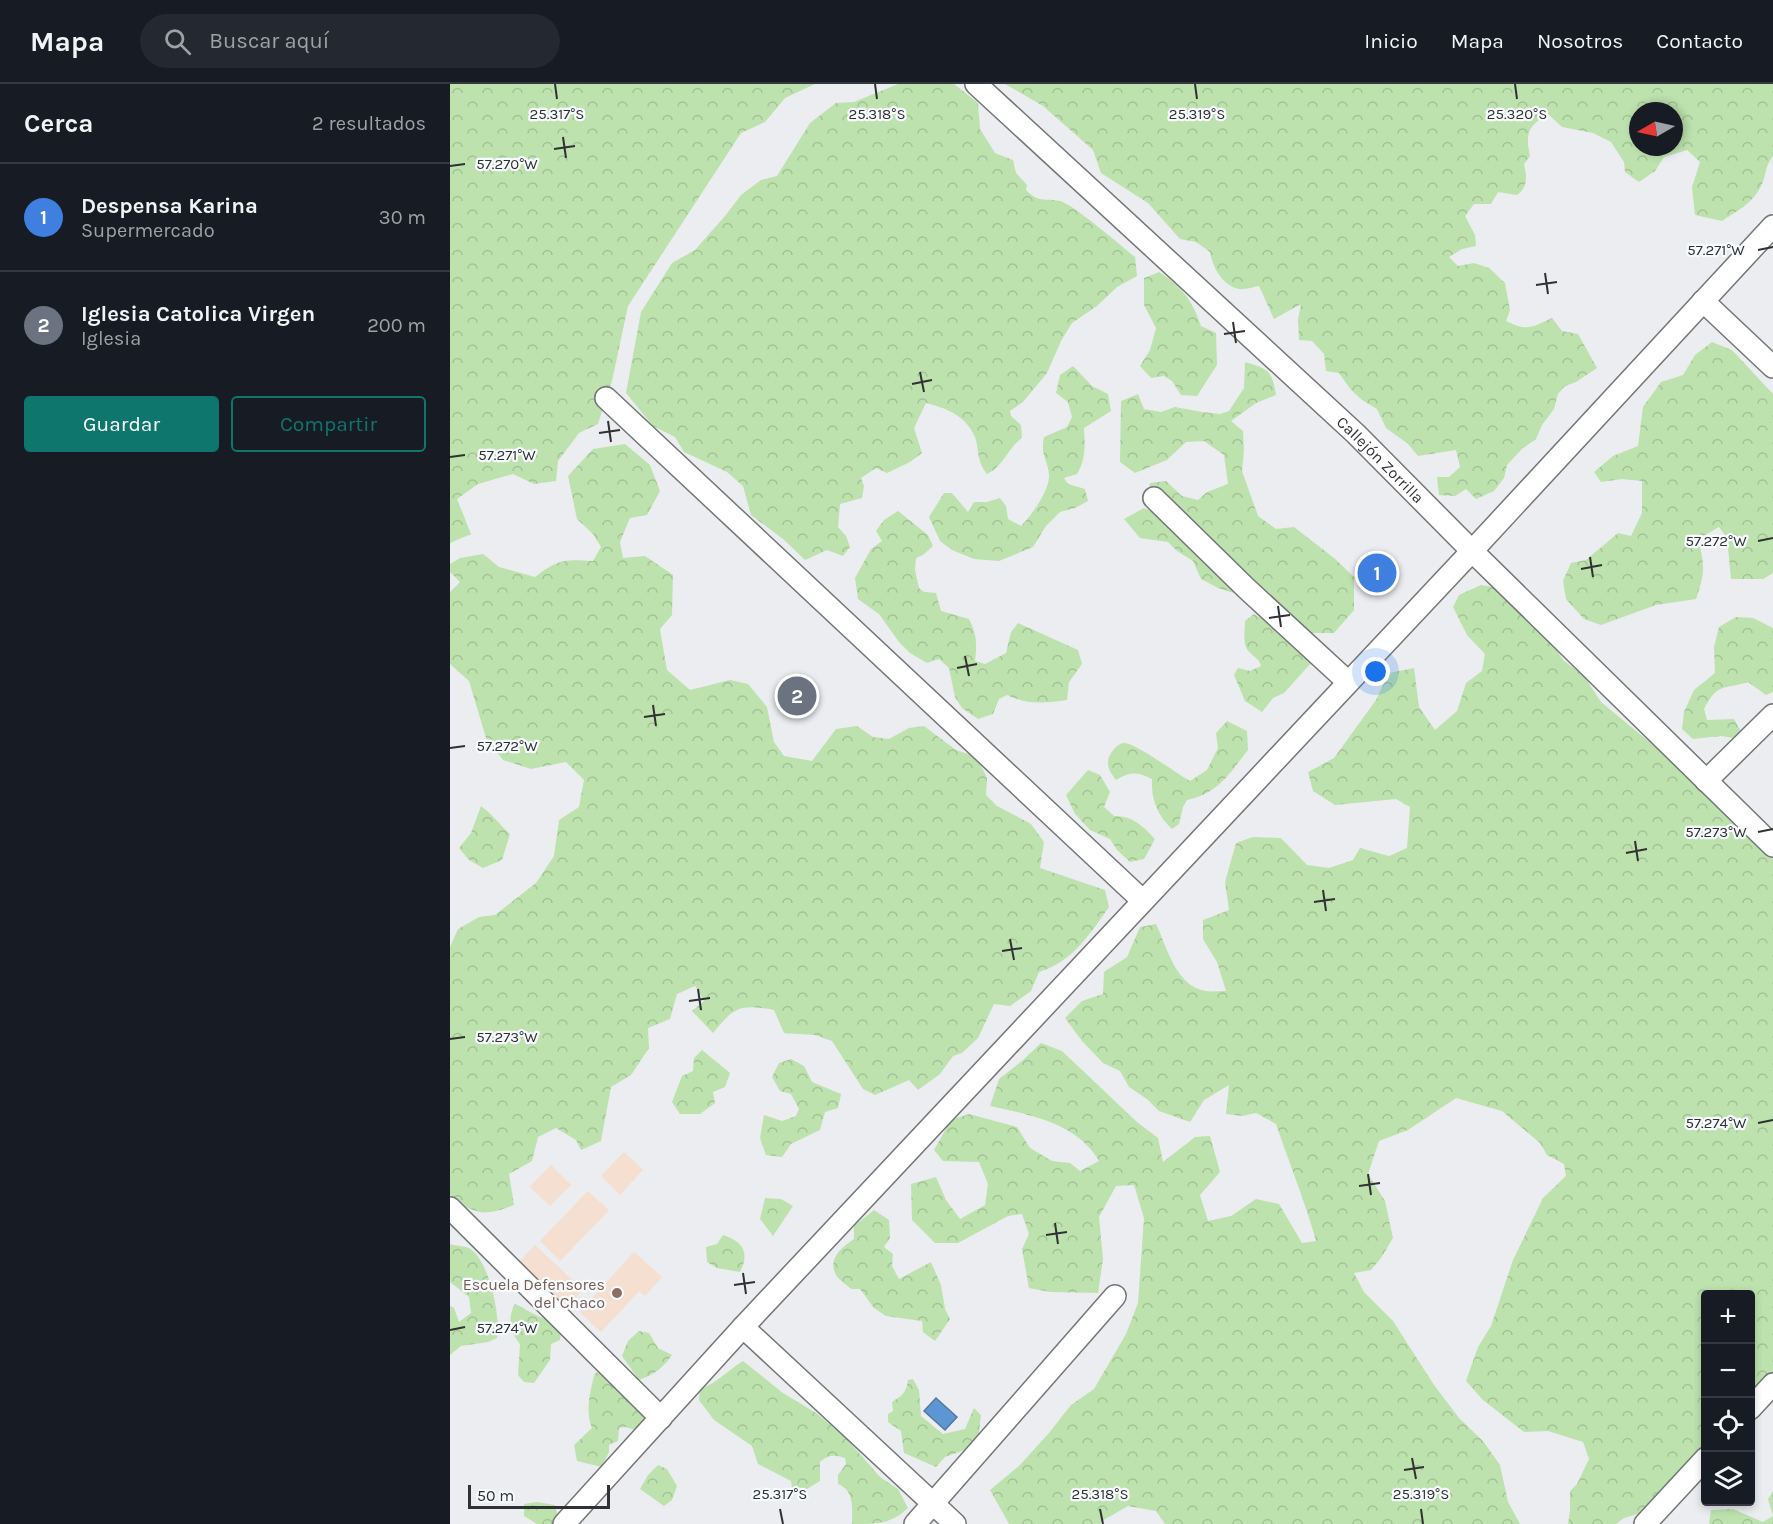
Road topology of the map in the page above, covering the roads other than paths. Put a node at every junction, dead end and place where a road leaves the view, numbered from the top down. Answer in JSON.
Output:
{"nodes":[{"id":1,"x":976,"y":84,"type":"edge"},
{"id":2,"x":1773,"y":226,"type":"edge"},
{"id":3,"x":1703,"y":301,"type":"junction"},
{"id":4,"x":1773,"y":367,"type":"edge"},
{"id":5,"x":606,"y":398,"type":"dead end"},
{"id":6,"x":1154,"y":498,"type":"dead end"},
{"id":7,"x":1472,"y":551,"type":"junction"},
{"id":8,"x":1348,"y":682,"type":"junction"},
{"id":9,"x":1773,"y":715,"type":"edge"},
{"id":10,"x":1706,"y":781,"type":"junction"},
{"id":11,"x":1773,"y":846,"type":"edge"},
{"id":12,"x":1142,"y":900,"type":"junction"},
{"id":13,"x":450,"y":1208,"type":"edge"},
{"id":14,"x":1115,"y":1296,"type":"dead end"},
{"id":15,"x":743,"y":1327,"type":"junction"},
{"id":16,"x":1773,"y":1384,"type":"edge"},
{"id":17,"x":1755,"y":1404,"type":"edge"},
{"id":18,"x":662,"y":1418,"type":"junction"},
{"id":19,"x":1701,"y":1463,"type":"edge"},
{"id":20,"x":933,"y":1504,"type":"junction"},
{"id":21,"x":564,"y":1524,"type":"edge"},
{"id":22,"x":915,"y":1524,"type":"edge"},
{"id":23,"x":955,"y":1524,"type":"edge"},
{"id":24,"x":1645,"y":1524,"type":"edge"}],
"edges":[{"from":1,"to":7,"type":"street","name":"Callejón Zorrilla"},
{"from":2,"to":3,"type":"street"},
{"from":3,"to":4,"type":"street"},
{"from":3,"to":7,"type":"street"},
{"from":5,"to":12,"type":"street"},
{"from":6,"to":8,"type":"street"},
{"from":7,"to":8,"type":"street"},
{"from":7,"to":10,"type":"street","name":"Callejón Zorrilla"},
{"from":8,"to":12,"type":"street"},
{"from":9,"to":10,"type":"street"},
{"from":10,"to":11,"type":"street","name":"Callejón Zorrilla"},
{"from":12,"to":15,"type":"street"},
{"from":13,"to":18,"type":"street"},
{"from":14,"to":20,"type":"street"},
{"from":15,"to":18,"type":"street"},
{"from":15,"to":20,"type":"street"},
{"from":16,"to":17,"type":"street"},
{"from":18,"to":21,"type":"street"},
{"from":19,"to":24,"type":"street"},
{"from":20,"to":22,"type":"street"},
{"from":20,"to":23,"type":"street"}]}
